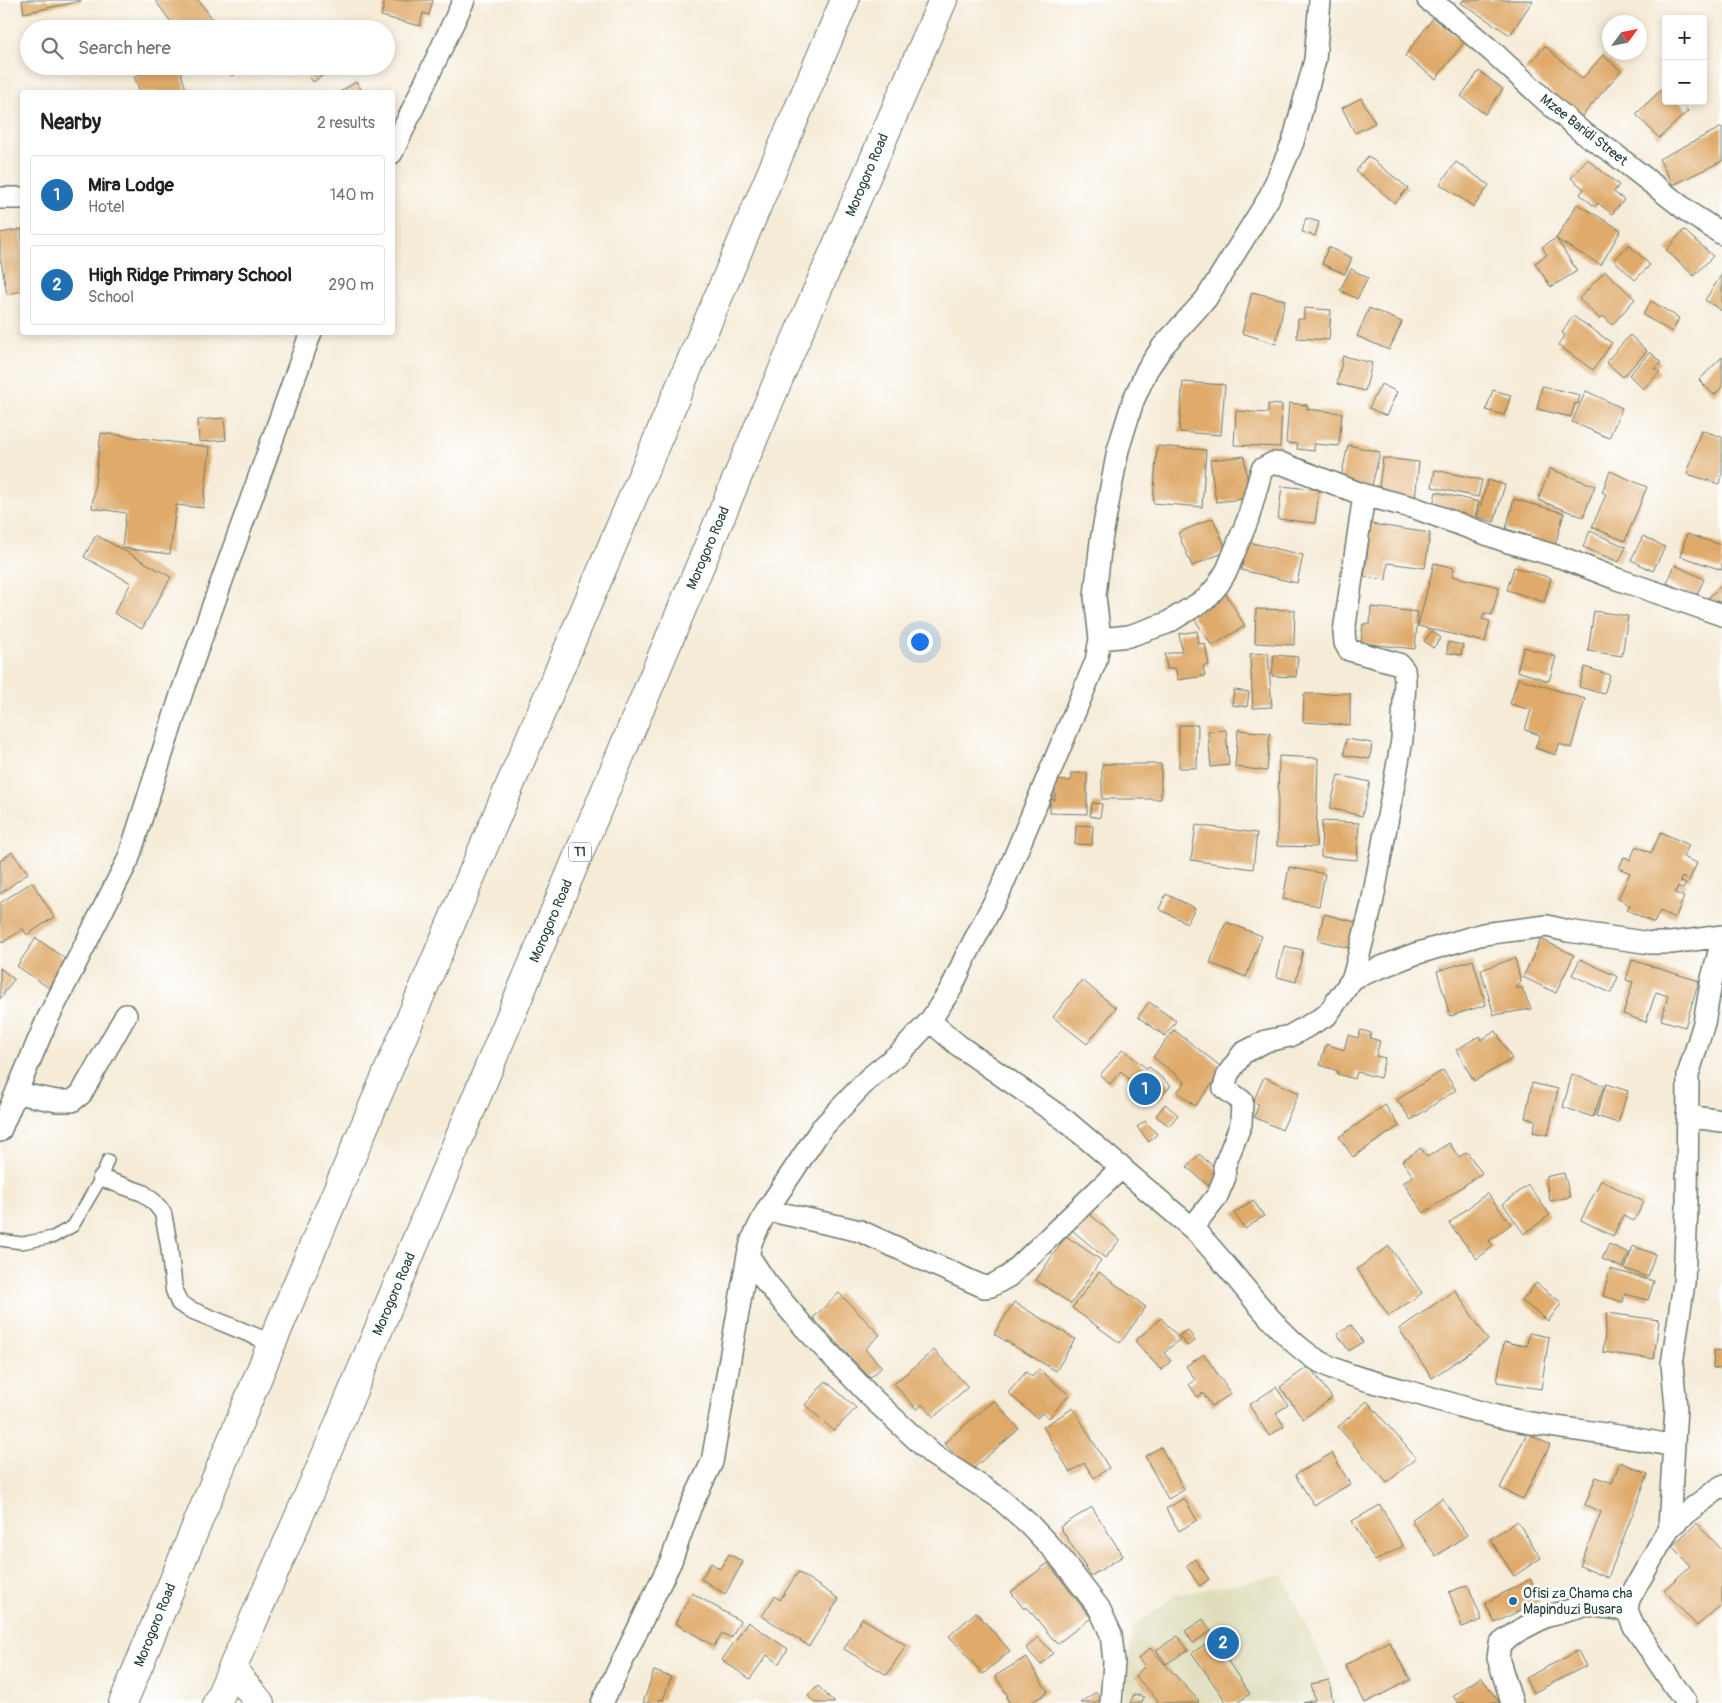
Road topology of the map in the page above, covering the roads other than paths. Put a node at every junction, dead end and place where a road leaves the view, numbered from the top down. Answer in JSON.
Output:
{"nodes":[{"id":1,"x":464,"y":0,"type":"edge"},
{"id":2,"x":845,"y":0,"type":"edge"},
{"id":3,"x":942,"y":0,"type":"edge"},
{"id":4,"x":1320,"y":0,"type":"edge"},
{"id":5,"x":1428,"y":0,"type":"edge"},
{"id":6,"x":395,"y":147,"type":"edge"},
{"id":7,"x":0,"y":198,"type":"edge"},
{"id":8,"x":20,"y":198,"type":"edge"},
{"id":9,"x":1722,"y":234,"type":"edge"},
{"id":10,"x":310,"y":335,"type":"edge"},
{"id":11,"x":1364,"y":495,"type":"junction"},
{"id":12,"x":1722,"y":615,"type":"edge"},
{"id":13,"x":1100,"y":639,"type":"junction"},
{"id":14,"x":1722,"y":936,"type":"edge"},
{"id":15,"x":1722,"y":941,"type":"edge"},
{"id":16,"x":1353,"y":978,"type":"junction"},
{"id":17,"x":126,"y":1014,"type":"dead end"},
{"id":18,"x":930,"y":1021,"type":"junction"},
{"id":19,"x":16,"y":1093,"type":"junction"},
{"id":20,"x":1687,"y":1116,"type":"junction"},
{"id":21,"x":1722,"y":1121,"type":"edge"},
{"id":22,"x":0,"y":1131,"type":"edge"},
{"id":23,"x":108,"y":1160,"type":"dead end"},
{"id":24,"x":1122,"y":1168,"type":"junction"},
{"id":25,"x":101,"y":1178,"type":"junction"},
{"id":26,"x":767,"y":1210,"type":"junction"},
{"id":27,"x":1192,"y":1228,"type":"junction"},
{"id":28,"x":0,"y":1240,"type":"edge"},
{"id":29,"x":748,"y":1255,"type":"junction"},
{"id":30,"x":272,"y":1343,"type":"junction"},
{"id":31,"x":1674,"y":1446,"type":"junction"},
{"id":32,"x":1722,"y":1486,"type":"edge"},
{"id":33,"x":1669,"y":1528,"type":"junction"},
{"id":34,"x":1627,"y":1610,"type":"junction"},
{"id":35,"x":232,"y":1669,"type":"junction"},
{"id":36,"x":123,"y":1703,"type":"edge"},
{"id":37,"x":217,"y":1703,"type":"edge"},
{"id":38,"x":260,"y":1703,"type":"edge"},
{"id":39,"x":602,"y":1703,"type":"edge"},
{"id":40,"x":1111,"y":1703,"type":"edge"},
{"id":41,"x":1512,"y":1703,"type":"edge"},
{"id":42,"x":1686,"y":1703,"type":"edge"}],
"edges":[{"from":1,"to":6,"type":"street"},
{"from":2,"to":30,"type":"highway","name":"Morogoro Road"},
{"from":3,"to":35,"type":"highway","name":"Morogoro Road","number":"T1"},
{"from":4,"to":13,"type":"street"},
{"from":5,"to":9,"type":"street","name":"Mzee Baridi Street"},
{"from":7,"to":8,"type":"street"},
{"from":10,"to":19,"type":"street"},
{"from":11,"to":12,"type":"street"},
{"from":11,"to":13,"type":"street"},
{"from":11,"to":16,"type":"street"},
{"from":13,"to":18,"type":"street"},
{"from":14,"to":16,"type":"street"},
{"from":15,"to":20,"type":"street"},
{"from":16,"to":27,"type":"street"},
{"from":17,"to":19,"type":"street"},
{"from":18,"to":24,"type":"street"},
{"from":18,"to":26,"type":"street"},
{"from":19,"to":22,"type":"street"},
{"from":20,"to":21,"type":"street"},
{"from":20,"to":31,"type":"street"},
{"from":23,"to":25,"type":"lane"},
{"from":24,"to":26,"type":"street"},
{"from":24,"to":27,"type":"street"},
{"from":25,"to":28,"type":"lane"},
{"from":25,"to":30,"type":"street"},
{"from":26,"to":29,"type":"street"},
{"from":27,"to":31,"type":"street"},
{"from":29,"to":39,"type":"street"},
{"from":29,"to":40,"type":"street"},
{"from":30,"to":36,"type":"highway","name":"Morogoro Road"},
{"from":31,"to":33,"type":"street"},
{"from":32,"to":33,"type":"street"},
{"from":33,"to":34,"type":"street"},
{"from":34,"to":41,"type":"street"},
{"from":34,"to":42,"type":"street"},
{"from":35,"to":37,"type":"highway","name":"Morogoro Road","number":"T1"},
{"from":35,"to":38,"type":"highway"}]}
